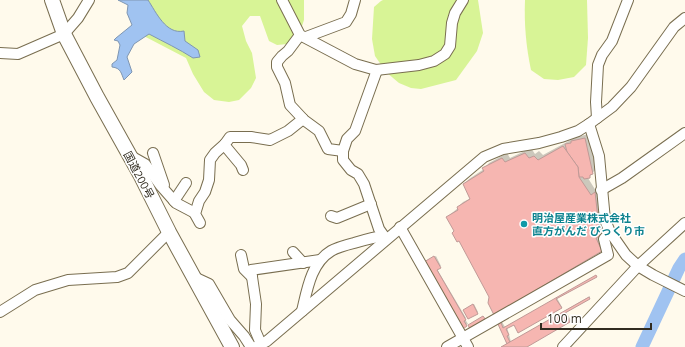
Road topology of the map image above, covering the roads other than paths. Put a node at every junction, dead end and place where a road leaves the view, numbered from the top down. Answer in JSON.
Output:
{"nodes":[{"id":1,"x":52,"y":0,"type":"edge"},
{"id":2,"x":89,"y":0,"type":"edge"},
{"id":3,"x":282,"y":0,"type":"edge"},
{"id":4,"x":355,"y":0,"type":"edge"},
{"id":5,"x":463,"y":0,"type":"edge"},
{"id":6,"x":628,"y":0,"type":"edge"},
{"id":7,"x":685,"y":18,"type":"edge"},
{"id":8,"x":64,"y":34,"type":"junction"},
{"id":9,"x":303,"y":36,"type":"junction"},
{"id":10,"x":0,"y":53,"type":"edge"},
{"id":11,"x":377,"y":70,"type":"junction"},
{"id":12,"x":303,"y":118,"type":"junction"},
{"id":13,"x":593,"y":121,"type":"junction"},
{"id":14,"x":685,"y":133,"type":"edge"},
{"id":15,"x":225,"y":144,"type":"junction"},
{"id":16,"x":343,"y":151,"type":"junction"},
{"id":17,"x":153,"y":153,"type":"dead end"},
{"id":18,"x":129,"y":154,"type":"junction"},
{"id":19,"x":243,"y":170,"type":"dead end"},
{"id":20,"x":186,"y":183,"type":"dead end"},
{"id":21,"x":601,"y":190,"type":"junction"},
{"id":22,"x":167,"y":193,"type":"junction"},
{"id":23,"x":174,"y":201,"type":"junction"},
{"id":24,"x":371,"y":204,"type":"junction"},
{"id":25,"x":195,"y":213,"type":"junction"},
{"id":26,"x":331,"y":216,"type":"dead end"},
{"id":27,"x":200,"y":223,"type":"dead end"},
{"id":28,"x":685,"y":223,"type":"edge"},
{"id":29,"x":400,"y":227,"type":"junction"},
{"id":30,"x":169,"y":232,"type":"junction"},
{"id":31,"x":610,"y":232,"type":"junction"},
{"id":32,"x":385,"y":237,"type":"junction"},
{"id":33,"x":293,"y":252,"type":"dead end"},
{"id":34,"x":241,"y":255,"type":"dead end"},
{"id":35,"x":320,"y":260,"type":"junction"},
{"id":36,"x":303,"y":262,"type":"junction"},
{"id":37,"x":638,"y":266,"type":"junction"},
{"id":38,"x":194,"y":277,"type":"junction"},
{"id":39,"x":252,"y":277,"type":"junction"},
{"id":40,"x":684,"y":290,"type":"edge"},
{"id":41,"x":302,"y":311,"type":"junction"},
{"id":42,"x":0,"y":312,"type":"edge"},
{"id":43,"x":463,"y":337,"type":"junction"},
{"id":44,"x":231,"y":344,"type":"edge"},
{"id":45,"x":259,"y":346,"type":"edge"},
{"id":46,"x":251,"y":347,"type":"edge"},
{"id":47,"x":447,"y":347,"type":"edge"},
{"id":48,"x":468,"y":347,"type":"edge"},
{"id":49,"x":563,"y":347,"type":"edge"}],
"edges":[{"from":1,"to":8,"type":"highway","name":"国道200号"},
{"from":2,"to":8,"type":"street"},
{"from":3,"to":9,"type":"street"},
{"from":4,"to":9,"type":"street"},
{"from":5,"to":11,"type":"street"},
{"from":6,"to":13,"type":"street"},
{"from":7,"to":13,"type":"street"},
{"from":8,"to":10,"type":"street"},
{"from":8,"to":18,"type":"highway","name":"国道200号"},
{"from":9,"to":11,"type":"street"},
{"from":9,"to":12,"type":"street"},
{"from":11,"to":16,"type":"street"},
{"from":12,"to":15,"type":"street"},
{"from":12,"to":16,"type":"street"},
{"from":13,"to":21,"type":"street"},
{"from":13,"to":29,"type":"street"},
{"from":14,"to":21,"type":"street"},
{"from":15,"to":19,"type":"street"},
{"from":15,"to":25,"type":"street"},
{"from":16,"to":24,"type":"street"},
{"from":17,"to":22,"type":"street"},
{"from":18,"to":22,"type":"street"},
{"from":18,"to":30,"type":"highway","name":"国道200号"},
{"from":20,"to":23,"type":"street"},
{"from":21,"to":31,"type":"street"},
{"from":22,"to":23,"type":"street"},
{"from":23,"to":25,"type":"street"},
{"from":24,"to":26,"type":"street"},
{"from":24,"to":32,"type":"street"},
{"from":25,"to":27,"type":"street"},
{"from":28,"to":37,"type":"street"},
{"from":29,"to":32,"type":"street"},
{"from":29,"to":43,"type":"street"},
{"from":30,"to":38,"type":"highway","name":"国道200号"},
{"from":30,"to":42,"type":"street"},
{"from":31,"to":37,"type":"street"},
{"from":31,"to":43,"type":"street"},
{"from":32,"to":35,"type":"street"},
{"from":32,"to":41,"type":"street"},
{"from":33,"to":36,"type":"street"},
{"from":34,"to":39,"type":"street"},
{"from":35,"to":36,"type":"street"},
{"from":35,"to":41,"type":"street"},
{"from":36,"to":39,"type":"street"},
{"from":37,"to":40,"type":"street"},
{"from":37,"to":49,"type":"street"},
{"from":38,"to":44,"type":"highway","name":"国道200号"},
{"from":38,"to":46,"type":"street"},
{"from":39,"to":45,"type":"street"},
{"from":41,"to":45,"type":"street"},
{"from":43,"to":47,"type":"street"},
{"from":43,"to":48,"type":"street"}]}
